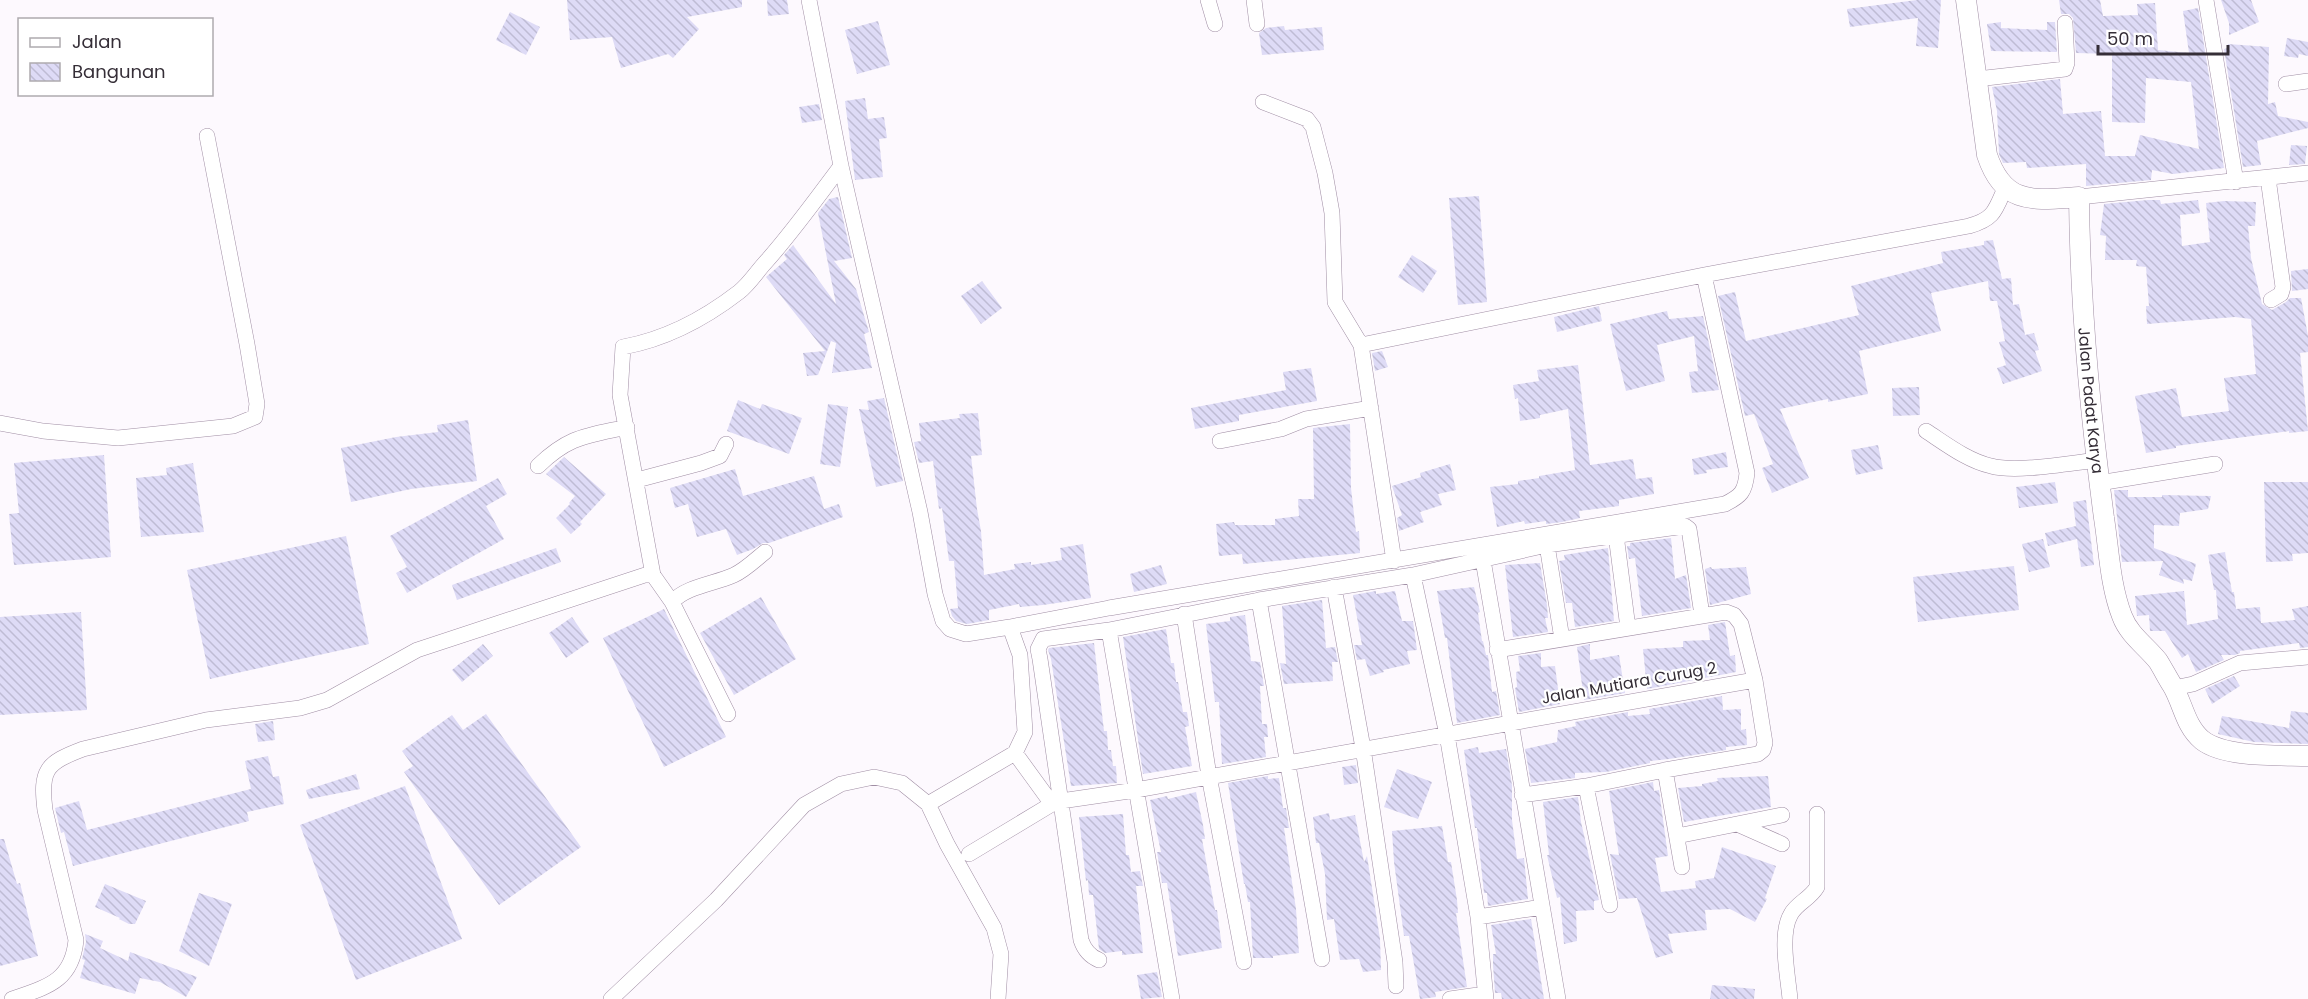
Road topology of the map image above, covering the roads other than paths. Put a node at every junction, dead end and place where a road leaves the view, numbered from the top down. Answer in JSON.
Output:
{"nodes":[{"id":1,"x":809,"y":0,"type":"edge"},
{"id":2,"x":1208,"y":0,"type":"edge"},
{"id":3,"x":1254,"y":0,"type":"edge"},
{"id":4,"x":1966,"y":0,"type":"edge"},
{"id":5,"x":2206,"y":0,"type":"edge"},
{"id":6,"x":2065,"y":23,"type":"dead end"},
{"id":7,"x":1215,"y":24,"type":"dead end"},
{"id":8,"x":1257,"y":24,"type":"dead end"},
{"id":9,"x":1977,"y":79,"type":"junction"},
{"id":10,"x":2308,"y":81,"type":"edge"},
{"id":11,"x":2286,"y":84,"type":"dead end"},
{"id":12,"x":1263,"y":102,"type":"dead end"},
{"id":13,"x":207,"y":136,"type":"dead end"},
{"id":14,"x":841,"y":166,"type":"junction"},
{"id":15,"x":2308,"y":173,"type":"edge"},
{"id":16,"x":2268,"y":178,"type":"junction"},
{"id":17,"x":2236,"y":182,"type":"junction"},
{"id":18,"x":2005,"y":188,"type":"junction"},
{"id":19,"x":2079,"y":197,"type":"junction"},
{"id":20,"x":1704,"y":276,"type":"junction"},
{"id":21,"x":2271,"y":300,"type":"dead end"},
{"id":22,"x":1361,"y":345,"type":"junction"},
{"id":23,"x":1371,"y":408,"type":"junction"},
{"id":24,"x":0,"y":423,"type":"edge"},
{"id":25,"x":627,"y":427,"type":"junction"},
{"id":26,"x":1926,"y":431,"type":"dead end"},
{"id":27,"x":1220,"y":441,"type":"dead end"},
{"id":28,"x":726,"y":444,"type":"dead end"},
{"id":29,"x":2098,"y":460,"type":"junction"},
{"id":30,"x":2215,"y":464,"type":"dead end"},
{"id":31,"x":538,"y":466,"type":"dead end"},
{"id":32,"x":637,"y":480,"type":"junction"},
{"id":33,"x":2100,"y":483,"type":"junction"},
{"id":34,"x":1616,"y":535,"type":"junction"},
{"id":35,"x":1547,"y":545,"type":"junction"},
{"id":36,"x":765,"y":552,"type":"dead end"},
{"id":37,"x":1483,"y":560,"type":"junction"},
{"id":38,"x":1394,"y":561,"type":"junction"},
{"id":39,"x":653,"y":575,"type":"junction"},
{"id":40,"x":1413,"y":575,"type":"junction"},
{"id":41,"x":1335,"y":587,"type":"junction"},
{"id":42,"x":1259,"y":600,"type":"junction"},
{"id":43,"x":672,"y":602,"type":"junction"},
{"id":44,"x":1184,"y":614,"type":"junction"},
{"id":45,"x":1702,"y":615,"type":"junction"},
{"id":46,"x":1010,"y":627,"type":"junction"},
{"id":47,"x":1628,"y":628,"type":"junction"},
{"id":48,"x":1109,"y":630,"type":"junction"},
{"id":49,"x":1562,"y":639,"type":"junction"},
{"id":50,"x":1497,"y":650,"type":"junction"},
{"id":51,"x":2308,"y":657,"type":"edge"},
{"id":52,"x":1755,"y":680,"type":"junction"},
{"id":53,"x":2174,"y":688,"type":"junction"},
{"id":54,"x":728,"y":714,"type":"dead end"},
{"id":55,"x":1511,"y":723,"type":"junction"},
{"id":56,"x":1447,"y":735,"type":"junction"},
{"id":57,"x":1363,"y":748,"type":"junction"},
{"id":58,"x":1015,"y":753,"type":"junction"},
{"id":59,"x":2308,"y":756,"type":"edge"},
{"id":60,"x":1287,"y":762,"type":"junction"},
{"id":61,"x":1665,"y":770,"type":"junction"},
{"id":62,"x":1209,"y":776,"type":"junction"},
{"id":63,"x":1586,"y":786,"type":"junction"},
{"id":64,"x":1136,"y":790,"type":"junction"},
{"id":65,"x":1522,"y":795,"type":"junction"},
{"id":66,"x":1057,"y":802,"type":"junction"},
{"id":67,"x":928,"y":804,"type":"junction"},
{"id":68,"x":1817,"y":814,"type":"dead end"},
{"id":69,"x":1782,"y":815,"type":"dead end"},
{"id":70,"x":1737,"y":825,"type":"junction"},
{"id":71,"x":1677,"y":836,"type":"junction"},
{"id":72,"x":1782,"y":844,"type":"dead end"},
{"id":73,"x":969,"y":854,"type":"dead end"},
{"id":74,"x":1682,"y":867,"type":"dead end"},
{"id":75,"x":1610,"y":905,"type":"dead end"},
{"id":76,"x":1542,"y":907,"type":"junction"},
{"id":77,"x":1478,"y":917,"type":"junction"},
{"id":78,"x":1322,"y":958,"type":"dead end"},
{"id":79,"x":1099,"y":960,"type":"dead end"},
{"id":80,"x":1244,"y":962,"type":"dead end"},
{"id":81,"x":1396,"y":986,"type":"dead end"},
{"id":82,"x":1485,"y":997,"type":"edge"},
{"id":83,"x":12,"y":999,"type":"edge"},
{"id":84,"x":611,"y":999,"type":"edge"},
{"id":85,"x":998,"y":999,"type":"edge"},
{"id":86,"x":1172,"y":999,"type":"edge"},
{"id":87,"x":1450,"y":999,"type":"edge"},
{"id":88,"x":1557,"y":999,"type":"edge"},
{"id":89,"x":1790,"y":999,"type":"edge"}],
"edges":[{"from":1,"to":14,"type":"street"},
{"from":2,"to":7,"type":"street"},
{"from":3,"to":8,"type":"street"},
{"from":4,"to":9,"type":"street"},
{"from":5,"to":17,"type":"street"},
{"from":6,"to":9,"type":"street"},
{"from":9,"to":18,"type":"street"},
{"from":10,"to":11,"type":"street"},
{"from":12,"to":22,"type":"street"},
{"from":13,"to":24,"type":"street"},
{"from":14,"to":25,"type":"street"},
{"from":14,"to":46,"type":"street"},
{"from":15,"to":16,"type":"street"},
{"from":16,"to":17,"type":"street"},
{"from":16,"to":21,"type":"street"},
{"from":17,"to":19,"type":"street"},
{"from":18,"to":19,"type":"street"},
{"from":18,"to":20,"type":"street"},
{"from":19,"to":29,"type":"street","name":"Jalan Padat Karya"},
{"from":20,"to":22,"type":"street"},
{"from":20,"to":38,"type":"street"},
{"from":22,"to":23,"type":"street"},
{"from":23,"to":27,"type":"street"},
{"from":23,"to":38,"type":"street"},
{"from":25,"to":31,"type":"street"},
{"from":25,"to":32,"type":"street"},
{"from":26,"to":29,"type":"street"},
{"from":28,"to":32,"type":"street"},
{"from":29,"to":33,"type":"street","name":"Jalan Padat Karya"},
{"from":30,"to":33,"type":"street"},
{"from":32,"to":39,"type":"street"},
{"from":33,"to":53,"type":"street","name":"Jalan Padat Karya"},
{"from":34,"to":35,"type":"street"},
{"from":34,"to":45,"type":"street"},
{"from":34,"to":47,"type":"street"},
{"from":35,"to":37,"type":"street"},
{"from":35,"to":49,"type":"street"},
{"from":36,"to":43,"type":"street"},
{"from":37,"to":40,"type":"street"},
{"from":37,"to":50,"type":"street"},
{"from":38,"to":46,"type":"street"},
{"from":39,"to":43,"type":"street"},
{"from":39,"to":83,"type":"street"},
{"from":40,"to":41,"type":"street"},
{"from":40,"to":56,"type":"street"},
{"from":41,"to":42,"type":"street"},
{"from":41,"to":57,"type":"street"},
{"from":42,"to":44,"type":"street"},
{"from":42,"to":60,"type":"street"},
{"from":43,"to":54,"type":"street"},
{"from":44,"to":48,"type":"street"},
{"from":44,"to":62,"type":"street"},
{"from":45,"to":47,"type":"street"},
{"from":45,"to":52,"type":"street"},
{"from":46,"to":58,"type":"street"},
{"from":47,"to":49,"type":"street"},
{"from":48,"to":64,"type":"street"},
{"from":48,"to":66,"type":"street"},
{"from":49,"to":50,"type":"street"},
{"from":50,"to":55,"type":"street"},
{"from":51,"to":53,"type":"street"},
{"from":52,"to":55,"type":"street","name":"Jalan Mutiara Curug 2"},
{"from":52,"to":61,"type":"street"},
{"from":53,"to":59,"type":"street","name":"Jalan Padat Karya"},
{"from":55,"to":56,"type":"street","name":"Jalan Mutiara Curug 2"},
{"from":55,"to":65,"type":"street"},
{"from":56,"to":57,"type":"street","name":"Jalan Mutiara Curug 2"},
{"from":56,"to":77,"type":"street"},
{"from":57,"to":60,"type":"street","name":"Jalan Mutiara Curug 2"},
{"from":57,"to":81,"type":"street"},
{"from":58,"to":66,"type":"street"},
{"from":58,"to":67,"type":"street"},
{"from":60,"to":62,"type":"street","name":"Jalan Mutiara Curug 2"},
{"from":60,"to":78,"type":"street"},
{"from":61,"to":63,"type":"street"},
{"from":61,"to":71,"type":"street"},
{"from":62,"to":64,"type":"street","name":"Jalan Mutiara Curug 2"},
{"from":62,"to":80,"type":"street"},
{"from":63,"to":65,"type":"street"},
{"from":63,"to":75,"type":"street"},
{"from":64,"to":66,"type":"street","name":"Jalan Mutiara Curug 2"},
{"from":64,"to":86,"type":"street"},
{"from":65,"to":76,"type":"street"},
{"from":66,"to":73,"type":"street","name":"Jalan Mutiara Curug 2"},
{"from":66,"to":79,"type":"street"},
{"from":67,"to":84,"type":"street"},
{"from":67,"to":85,"type":"street"},
{"from":68,"to":89,"type":"street"},
{"from":69,"to":70,"type":"street"},
{"from":70,"to":71,"type":"street"},
{"from":70,"to":72,"type":"street"},
{"from":71,"to":74,"type":"street"},
{"from":76,"to":77,"type":"street"},
{"from":76,"to":88,"type":"street"},
{"from":77,"to":82,"type":"street"},
{"from":82,"to":87,"type":"street"}]}
